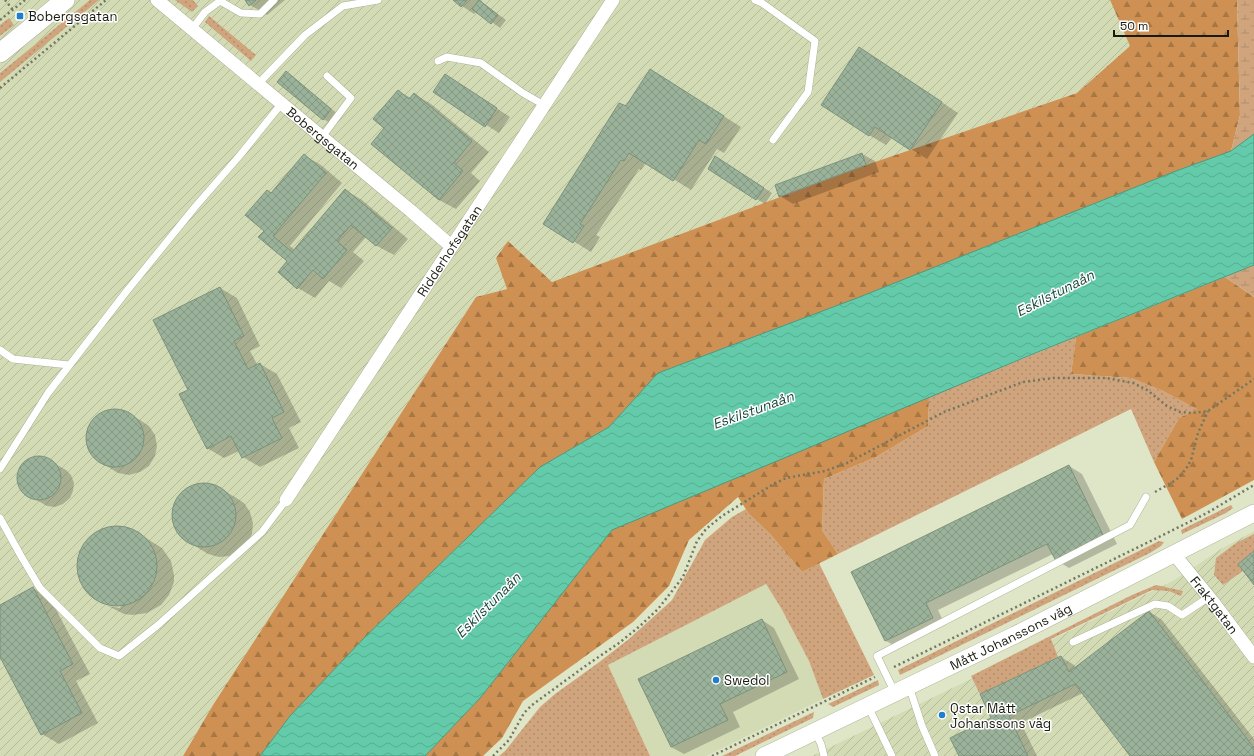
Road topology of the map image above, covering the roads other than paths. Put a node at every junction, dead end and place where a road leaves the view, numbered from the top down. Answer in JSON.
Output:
{"nodes":[{"id":1,"x":65,"y":0,"type":"edge"},
{"id":2,"x":157,"y":0,"type":"edge"},
{"id":3,"x":274,"y":0,"type":"edge"},
{"id":4,"x":378,"y":0,"type":"edge"},
{"id":5,"x":613,"y":0,"type":"edge"},
{"id":6,"x":755,"y":0,"type":"edge"},
{"id":7,"x":192,"y":29,"type":"junction"},
{"id":8,"x":0,"y":53,"type":"edge"},
{"id":9,"x":438,"y":61,"type":"dead end"},
{"id":10,"x":327,"y":76,"type":"dead end"},
{"id":11,"x":258,"y":84,"type":"junction"},
{"id":12,"x":282,"y":103,"type":"junction"},
{"id":13,"x":544,"y":105,"type":"junction"},
{"id":14,"x":322,"y":137,"type":"junction"},
{"id":15,"x":773,"y":140,"type":"dead end"},
{"id":16,"x":451,"y":246,"type":"junction"},
{"id":17,"x":0,"y":350,"type":"edge"},
{"id":18,"x":69,"y":365,"type":"junction"},
{"id":19,"x":0,"y":469,"type":"edge"},
{"id":20,"x":1146,"y":497,"type":"road end"},
{"id":21,"x":286,"y":500,"type":"joint"},
{"id":22,"x":1254,"y":513,"type":"edge"},
{"id":23,"x":0,"y":518,"type":"edge"},
{"id":24,"x":1174,"y":554,"type":"junction"},
{"id":25,"x":1209,"y":597,"type":"junction"},
{"id":26,"x":1073,"y":642,"type":"dead end"},
{"id":27,"x":1254,"y":657,"type":"edge"},
{"id":28,"x":902,"y":689,"type":"junction"},
{"id":29,"x":868,"y":706,"type":"junction"},
{"id":30,"x":815,"y":731,"type":"junction"},
{"id":31,"x":764,"y":756,"type":"edge"},
{"id":32,"x":824,"y":756,"type":"edge"},
{"id":33,"x":892,"y":756,"type":"edge"},
{"id":34,"x":936,"y":756,"type":"edge"}],
"edges":[{"from":1,"to":8,"type":"main road"},
{"from":2,"to":7,"type":"street","name":"Bobergsgatan"},
{"from":3,"to":7,"type":"lane"},
{"from":4,"to":11,"type":"lane"},
{"from":5,"to":13,"type":"street","name":"Ridderhofsgatan"},
{"from":6,"to":15,"type":"lane"},
{"from":7,"to":11,"type":"street","name":"Bobergsgatan"},
{"from":9,"to":13,"type":"lane"},
{"from":10,"to":14,"type":"lane"},
{"from":11,"to":12,"type":"street","name":"Bobergsgatan"},
{"from":12,"to":14,"type":"street","name":"Bobergsgatan"},
{"from":12,"to":18,"type":"lane"},
{"from":13,"to":16,"type":"street","name":"Ridderhofsgatan"},
{"from":14,"to":16,"type":"street","name":"Bobergsgatan"},
{"from":16,"to":21,"type":"street","name":"Ridderhofsgatan"},
{"from":17,"to":18,"type":"lane"},
{"from":18,"to":19,"type":"lane"},
{"from":20,"to":28,"type":"lane"},
{"from":21,"to":23,"type":"lane"},
{"from":22,"to":24,"type":"street","name":"Mått Johanssons väg"},
{"from":24,"to":25,"type":"street","name":"Fraktgatan"},
{"from":24,"to":28,"type":"street","name":"Mått Johanssons väg"},
{"from":25,"to":26,"type":"lane"},
{"from":25,"to":27,"type":"street","name":"Fraktgatan"},
{"from":28,"to":29,"type":"street","name":"Mått Johanssons väg"},
{"from":28,"to":34,"type":"lane"},
{"from":29,"to":30,"type":"street","name":"Mått Johanssons väg"},
{"from":29,"to":33,"type":"lane"},
{"from":30,"to":31,"type":"street","name":"Mått Johanssons väg"},
{"from":30,"to":32,"type":"lane"}]}
